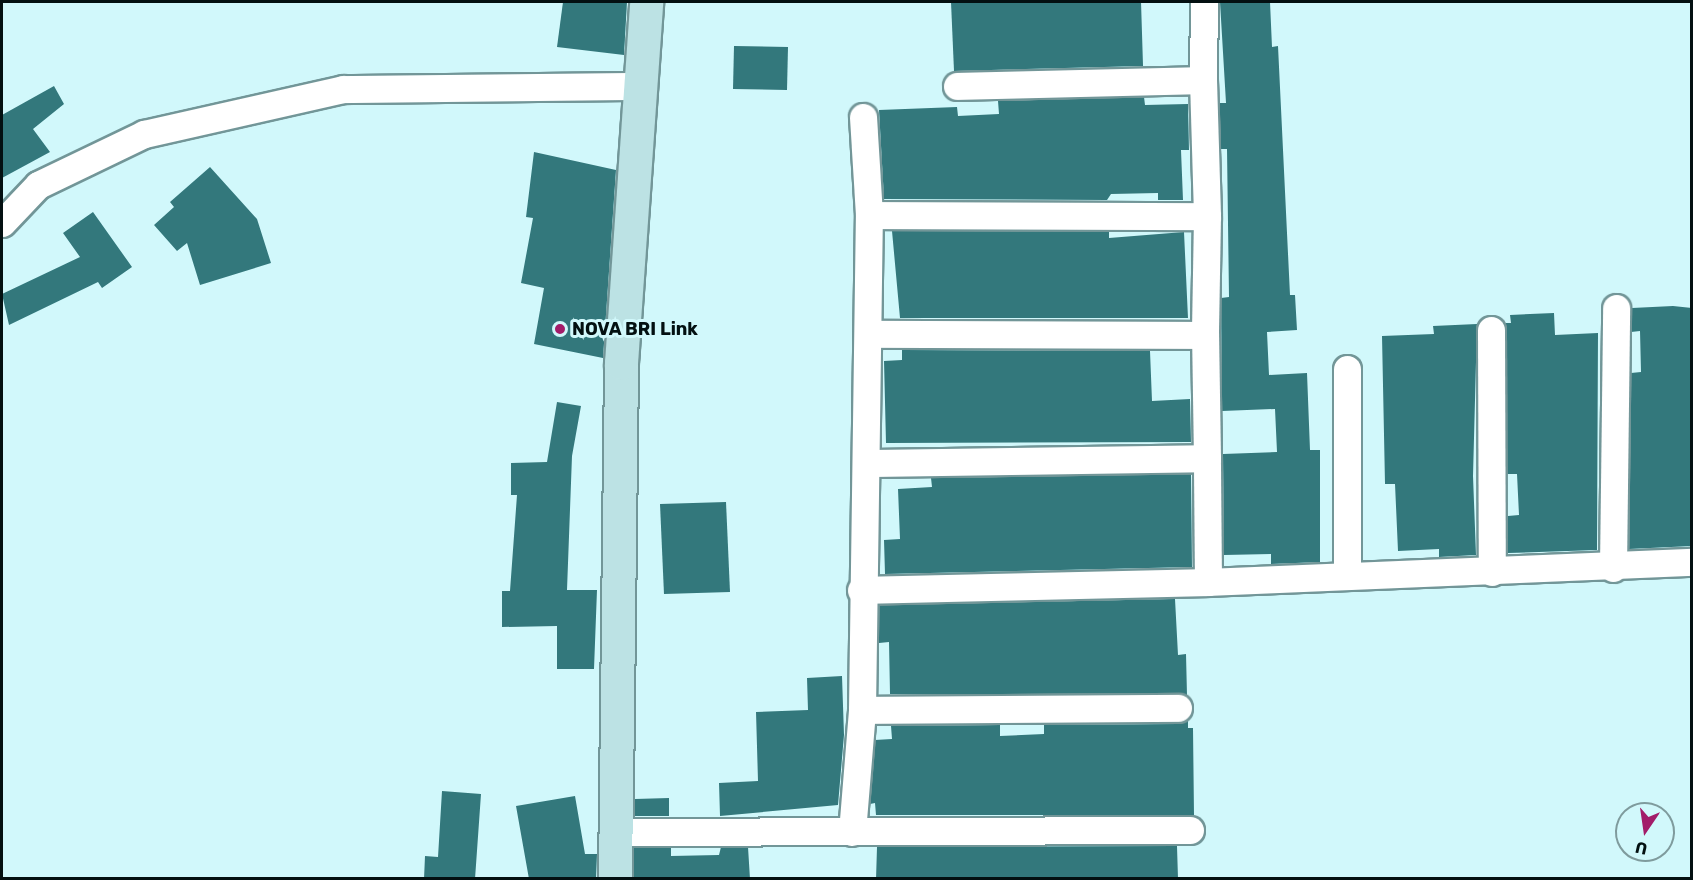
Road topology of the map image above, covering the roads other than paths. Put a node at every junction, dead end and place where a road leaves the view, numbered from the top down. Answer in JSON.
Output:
{"nodes":[{"id":1,"x":646,"y":2,"type":"edge"},
{"id":2,"x":1204,"y":2,"type":"edge"},
{"id":3,"x":1203,"y":80,"type":"junction"},
{"id":4,"x":640,"y":86,"type":"junction"},
{"id":5,"x":957,"y":86,"type":"dead end"},
{"id":6,"x":863,"y":117,"type":"dead end"},
{"id":7,"x":870,"y":215,"type":"junction"},
{"id":8,"x":1207,"y":216,"type":"junction"},
{"id":9,"x":2,"y":223,"type":"edge"},
{"id":10,"x":1616,"y":308,"type":"dead end"},
{"id":11,"x":1491,"y":330,"type":"dead end"},
{"id":12,"x":869,"y":334,"type":"junction"},
{"id":13,"x":1205,"y":335,"type":"junction"},
{"id":14,"x":1347,"y":369,"type":"dead end"},
{"id":15,"x":1207,"y":458,"type":"junction"},
{"id":16,"x":868,"y":463,"type":"junction"},
{"id":17,"x":1692,"y":562,"type":"edge"},
{"id":18,"x":1613,"y":568,"type":"junction"},
{"id":19,"x":1492,"y":572,"type":"junction"},
{"id":20,"x":1347,"y":575,"type":"junction"},
{"id":21,"x":1208,"y":582,"type":"junction"},
{"id":22,"x":861,"y":590,"type":"junction"},
{"id":23,"x":1178,"y":708,"type":"dead end"},
{"id":24,"x":862,"y":710,"type":"junction"},
{"id":25,"x":1190,"y":830,"type":"dead end"},
{"id":26,"x":618,"y":832,"type":"junction"},
{"id":27,"x":852,"y":832,"type":"junction"},
{"id":28,"x":615,"y":879,"type":"edge"}],
"edges":[{"from":1,"to":4,"type":"street"},
{"from":2,"to":3,"type":"street"},
{"from":3,"to":5,"type":"street"},
{"from":3,"to":8,"type":"street"},
{"from":4,"to":9,"type":"street"},
{"from":4,"to":26,"type":"street"},
{"from":6,"to":7,"type":"street"},
{"from":7,"to":8,"type":"street"},
{"from":7,"to":12,"type":"street"},
{"from":8,"to":13,"type":"street"},
{"from":10,"to":18,"type":"street"},
{"from":11,"to":19,"type":"street"},
{"from":12,"to":13,"type":"street"},
{"from":12,"to":16,"type":"street"},
{"from":13,"to":15,"type":"street"},
{"from":14,"to":20,"type":"street"},
{"from":15,"to":16,"type":"street"},
{"from":15,"to":21,"type":"street"},
{"from":16,"to":22,"type":"street"},
{"from":17,"to":18,"type":"street"},
{"from":18,"to":19,"type":"street"},
{"from":19,"to":20,"type":"street"},
{"from":20,"to":21,"type":"street"},
{"from":21,"to":22,"type":"street"},
{"from":22,"to":24,"type":"street"},
{"from":23,"to":24,"type":"street"},
{"from":24,"to":27,"type":"street"},
{"from":25,"to":27,"type":"street"},
{"from":26,"to":27,"type":"street"},
{"from":26,"to":28,"type":"street"}]}
